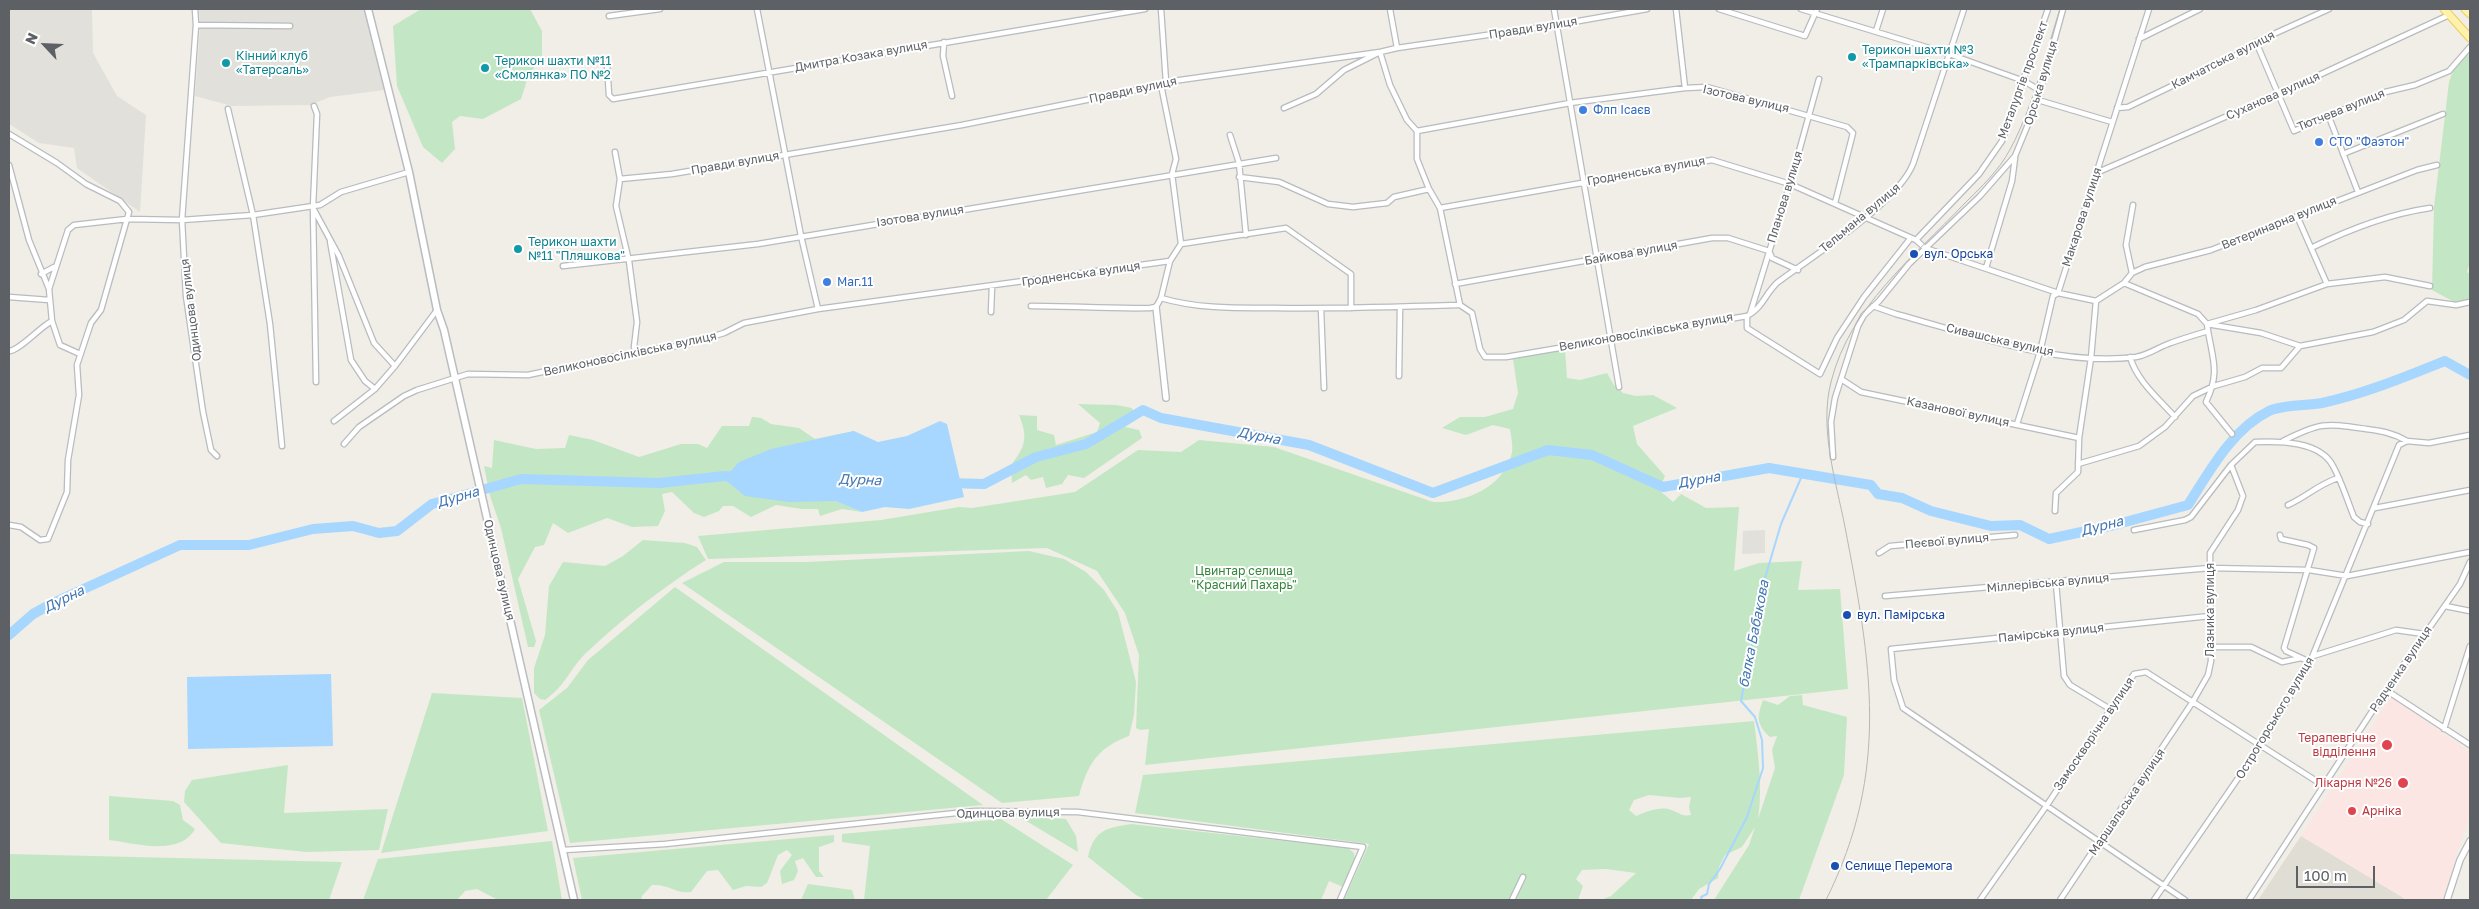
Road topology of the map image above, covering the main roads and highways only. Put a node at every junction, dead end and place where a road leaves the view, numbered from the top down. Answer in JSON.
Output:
{"nodes":[{"id":1,"x":368,"y":9,"type":"edge"},
{"id":2,"x":2465,"y":9,"type":"edge"},
{"id":3,"x":2447,"y":12,"type":"edge"},
{"id":4,"x":2470,"y":14,"type":"edge"},
{"id":5,"x":2470,"y":38,"type":"edge"},
{"id":6,"x":574,"y":900,"type":"edge"}],
"edges":[{"from":1,"to":6,"type":"main road","name":"Одинцова вулиця"},
{"from":2,"to":4,"type":"main road"},
{"from":3,"to":5,"type":"main road"}]}
